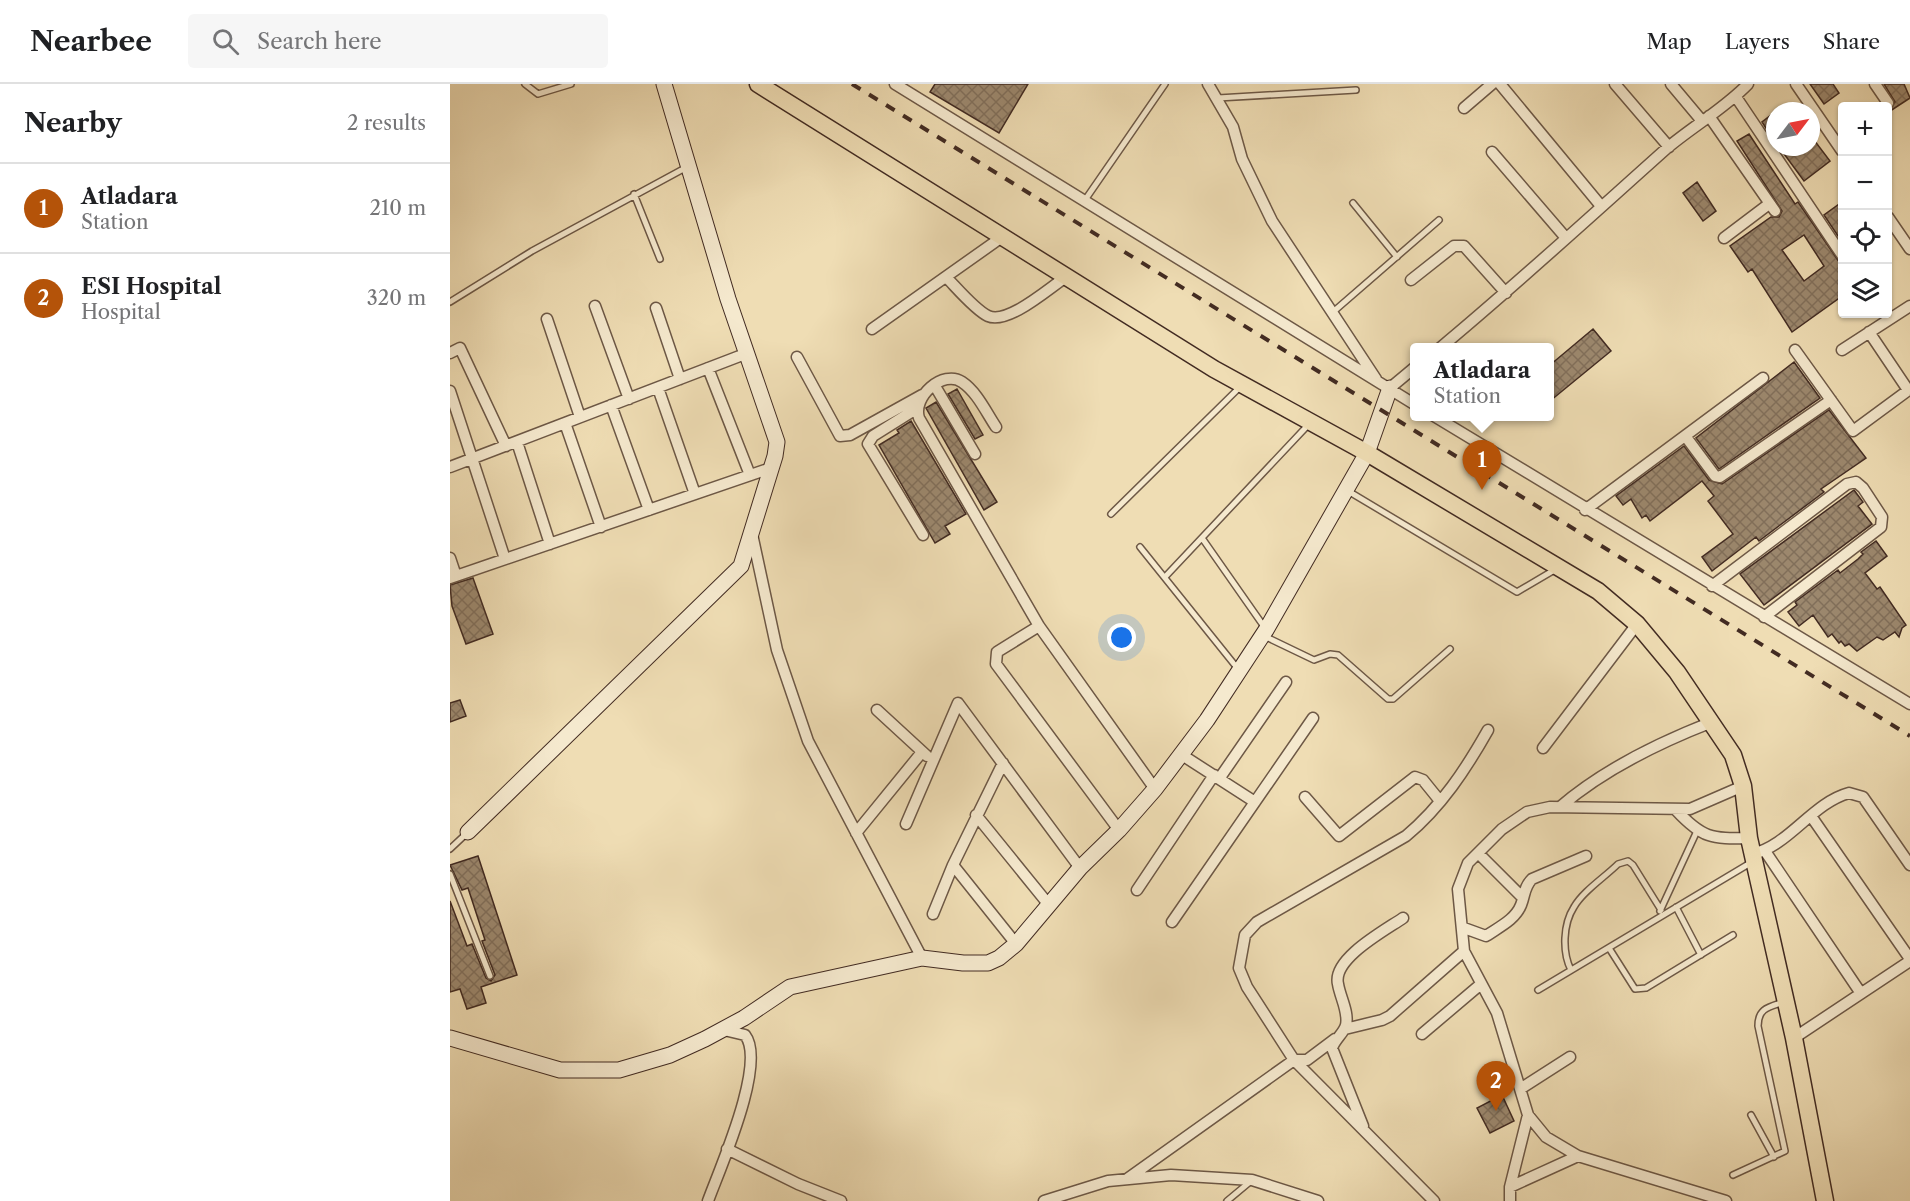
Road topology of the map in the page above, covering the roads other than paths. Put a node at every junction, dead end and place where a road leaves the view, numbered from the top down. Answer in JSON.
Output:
{"nodes":[{"id":1,"x":525,"y":84,"type":"edge"},
{"id":2,"x":571,"y":84,"type":"edge"},
{"id":3,"x":664,"y":84,"type":"edge"},
{"id":4,"x":758,"y":84,"type":"edge"},
{"id":5,"x":895,"y":84,"type":"edge"},
{"id":6,"x":1166,"y":84,"type":"edge"},
{"id":7,"x":1208,"y":84,"type":"edge"},
{"id":8,"x":1500,"y":84,"type":"edge"},
{"id":9,"x":1615,"y":84,"type":"edge"},
{"id":10,"x":1671,"y":84,"type":"edge"},
{"id":11,"x":1748,"y":84,"type":"edge"},
{"id":12,"x":1796,"y":84,"type":"edge"},
{"id":13,"x":1875,"y":84,"type":"edge"},
{"id":14,"x":1486,"y":86,"type":"edge"},
{"id":15,"x":1356,"y":90,"type":"dead end"},
{"id":16,"x":1736,"y":97,"type":"junction"},
{"id":17,"x":1218,"y":98,"type":"junction"},
{"id":18,"x":1887,"y":102,"type":"edge"},
{"id":19,"x":1464,"y":108,"type":"dead end"},
{"id":20,"x":1706,"y":119,"type":"junction"},
{"id":21,"x":1838,"y":145,"type":"edge"},
{"id":22,"x":1669,"y":147,"type":"junction"},
{"id":23,"x":1492,"y":152,"type":"dead end"},
{"id":24,"x":688,"y":166,"type":"junction"},
{"id":25,"x":634,"y":194,"type":"junction"},
{"id":26,"x":1084,"y":202,"type":"junction"},
{"id":27,"x":1353,"y":203,"type":"dead end"},
{"id":28,"x":1602,"y":206,"type":"junction"},
{"id":29,"x":1439,"y":220,"type":"dead end"},
{"id":30,"x":1892,"y":224,"type":"edge"},
{"id":31,"x":1002,"y":237,"type":"junction"},
{"id":32,"x":1566,"y":238,"type":"junction"},
{"id":33,"x":1724,"y":238,"type":"dead end"},
{"id":34,"x":1838,"y":249,"type":"edge"},
{"id":35,"x":1910,"y":249,"type":"edge"},
{"id":36,"x":1397,"y":256,"type":"junction"},
{"id":37,"x":660,"y":259,"type":"dead end"},
{"id":38,"x":1066,"y":276,"type":"junction"},
{"id":39,"x":946,"y":277,"type":"junction"},
{"id":40,"x":1411,"y":280,"type":"dead end"},
{"id":41,"x":1506,"y":294,"type":"junction"},
{"id":42,"x":450,"y":302,"type":"edge"},
{"id":43,"x":595,"y":306,"type":"dead end"},
{"id":44,"x":1910,"y":306,"type":"edge"},
{"id":45,"x":656,"y":308,"type":"dead end"},
{"id":46,"x":1333,"y":312,"type":"junction"},
{"id":47,"x":547,"y":319,"type":"dead end"},
{"id":48,"x":872,"y":329,"type":"dead end"},
{"id":49,"x":1869,"y":332,"type":"junction"},
{"id":50,"x":1446,"y":343,"type":"edge"},
{"id":51,"x":1795,"y":350,"type":"dead end"},
{"id":52,"x":1842,"y":350,"type":"dead end"},
{"id":53,"x":450,"y":353,"type":"edge"},
{"id":54,"x":745,"y":354,"type":"junction"},
{"id":55,"x":797,"y":357,"type":"dead end"},
{"id":56,"x":708,"y":368,"type":"junction"},
{"id":57,"x":1410,"y":370,"type":"edge"},
{"id":58,"x":1762,"y":378,"type":"dead end"},
{"id":59,"x":680,"y":379,"type":"junction"},
{"id":60,"x":1242,"y":385,"type":"junction"},
{"id":61,"x":1384,"y":385,"type":"junction"},
{"id":62,"x":935,"y":386,"type":"junction"},
{"id":63,"x":658,"y":388,"type":"junction"},
{"id":64,"x":1909,"y":389,"type":"edge"},
{"id":65,"x":450,"y":391,"type":"edge"},
{"id":66,"x":923,"y":394,"type":"junction"},
{"id":67,"x":629,"y":399,"type":"junction"},
{"id":68,"x":1831,"y":400,"type":"junction"},
{"id":69,"x":1410,"y":401,"type":"edge"},
{"id":70,"x":611,"y":405,"type":"junction"},
{"id":71,"x":916,"y":409,"type":"junction"},
{"id":72,"x":580,"y":417,"type":"junction"},
{"id":73,"x":1440,"y":421,"type":"edge"},
{"id":74,"x":1311,"y":422,"type":"junction"},
{"id":75,"x":566,"y":423,"type":"junction"},
{"id":76,"x":996,"y":427,"type":"dead end"},
{"id":77,"x":1686,"y":437,"type":"junction"},
{"id":78,"x":511,"y":444,"type":"junction"},
{"id":79,"x":1367,"y":453,"type":"junction"},
{"id":80,"x":975,"y":454,"type":"dead end"},
{"id":81,"x":472,"y":459,"type":"junction"},
{"id":82,"x":450,"y":467,"type":"edge"},
{"id":83,"x":771,"y":468,"type":"junction"},
{"id":84,"x":750,"y":475,"type":"junction"},
{"id":85,"x":1346,"y":490,"type":"junction"},
{"id":86,"x":695,"y":494,"type":"junction"},
{"id":87,"x":649,"y":510,"type":"junction"},
{"id":88,"x":1585,"y":510,"type":"junction"},
{"id":89,"x":1111,"y":514,"type":"dead end"},
{"id":90,"x":601,"y":527,"type":"junction"},
{"id":91,"x":751,"y":531,"type":"junction"},
{"id":92,"x":923,"y":535,"type":"dead end"},
{"id":93,"x":1202,"y":538,"type":"junction"},
{"id":94,"x":550,"y":544,"type":"junction"},
{"id":95,"x":1140,"y":547,"type":"dead end"},
{"id":96,"x":450,"y":558,"type":"edge"},
{"id":97,"x":506,"y":560,"type":"junction"},
{"id":98,"x":1558,"y":568,"type":"junction"},
{"id":99,"x":453,"y":577,"type":"edge"},
{"id":100,"x":1164,"y":577,"type":"junction"},
{"id":101,"x":1712,"y":586,"type":"junction"},
{"id":102,"x":1764,"y":617,"type":"junction"},
{"id":103,"x":1637,"y":624,"type":"junction"},
{"id":104,"x":1039,"y":626,"type":"junction"},
{"id":105,"x":1264,"y":633,"type":"junction"},
{"id":106,"x":1450,"y":649,"type":"dead end"},
{"id":107,"x":1239,"y":670,"type":"junction"},
{"id":108,"x":1287,"y":682,"type":"dead end"},
{"id":109,"x":1910,"y":704,"type":"edge"},
{"id":110,"x":876,"y":710,"type":"dead end"},
{"id":111,"x":1313,"y":718,"type":"dead end"},
{"id":112,"x":1712,"y":722,"type":"junction"},
{"id":113,"x":1488,"y":730,"type":"dead end"},
{"id":114,"x":1543,"y":748,"type":"dead end"},
{"id":115,"x":922,"y":752,"type":"junction"},
{"id":116,"x":1182,"y":755,"type":"junction"},
{"id":117,"x":933,"y":762,"type":"junction"},
{"id":118,"x":1003,"y":763,"type":"junction"},
{"id":119,"x":1217,"y":777,"type":"junction"},
{"id":120,"x":1743,"y":786,"type":"junction"},
{"id":121,"x":1155,"y":789,"type":"junction"},
{"id":122,"x":1305,"y":797,"type":"dead end"},
{"id":123,"x":1440,"y":801,"type":"junction"},
{"id":124,"x":1255,"y":802,"type":"junction"},
{"id":125,"x":1560,"y":807,"type":"junction"},
{"id":126,"x":1676,"y":810,"type":"junction"},
{"id":127,"x":976,"y":815,"type":"junction"},
{"id":128,"x":1811,"y":816,"type":"junction"},
{"id":129,"x":906,"y":824,"type":"dead end"},
{"id":130,"x":1119,"y":830,"type":"junction"},
{"id":131,"x":1697,"y":831,"type":"junction"},
{"id":132,"x":468,"y":832,"type":"joint"},
{"id":133,"x":856,"y":833,"type":"junction"},
{"id":134,"x":450,"y":849,"type":"edge"},
{"id":135,"x":1755,"y":851,"type":"junction"},
{"id":136,"x":1478,"y":853,"type":"junction"},
{"id":137,"x":1586,"y":856,"type":"dead end"},
{"id":138,"x":1908,"y":860,"type":"edge"},
{"id":139,"x":953,"y":865,"type":"junction"},
{"id":140,"x":1080,"y":868,"type":"junction"},
{"id":141,"x":450,"y":874,"type":"edge"},
{"id":142,"x":1137,"y":890,"type":"dead end"},
{"id":143,"x":1523,"y":898,"type":"junction"},
{"id":144,"x":1049,"y":905,"type":"junction"},
{"id":145,"x":1676,"y":907,"type":"junction"},
{"id":146,"x":1661,"y":910,"type":"junction"},
{"id":147,"x":933,"y":914,"type":"dead end"},
{"id":148,"x":1403,"y":918,"type":"dead end"},
{"id":149,"x":1657,"y":919,"type":"junction"},
{"id":150,"x":1172,"y":922,"type":"dead end"},
{"id":151,"x":1464,"y":928,"type":"junction"},
{"id":152,"x":1733,"y":935,"type":"dead end"},
{"id":153,"x":1016,"y":944,"type":"junction"},
{"id":154,"x":1609,"y":948,"type":"junction"},
{"id":155,"x":1464,"y":951,"type":"junction"},
{"id":156,"x":1701,"y":955,"type":"junction"},
{"id":157,"x":922,"y":958,"type":"junction"},
{"id":158,"x":1910,"y":960,"type":"edge"},
{"id":159,"x":1571,"y":970,"type":"junction"},
{"id":160,"x":490,"y":976,"type":"dead end"},
{"id":161,"x":1482,"y":984,"type":"junction"},
{"id":162,"x":1538,"y":990,"type":"dead end"},
{"id":163,"x":1860,"y":992,"type":"junction"},
{"id":164,"x":1786,"y":1002,"type":"junction"},
{"id":165,"x":1345,"y":1029,"type":"junction"},
{"id":166,"x":722,"y":1030,"type":"junction"},
{"id":167,"x":1422,"y":1034,"type":"dead end"},
{"id":168,"x":450,"y":1038,"type":"edge"},
{"id":169,"x":1794,"y":1038,"type":"junction"},
{"id":170,"x":1335,"y":1039,"type":"junction"},
{"id":171,"x":1570,"y":1057,"type":"dead end"},
{"id":172,"x":1294,"y":1060,"type":"junction"},
{"id":173,"x":1520,"y":1089,"type":"junction"},
{"id":174,"x":1528,"y":1115,"type":"junction"},
{"id":175,"x":1751,"y":1115,"type":"dead end"},
{"id":176,"x":1366,"y":1132,"type":"junction"},
{"id":177,"x":727,"y":1149,"type":"junction"},
{"id":178,"x":1578,"y":1156,"type":"junction"},
{"id":179,"x":1774,"y":1157,"type":"junction"},
{"id":180,"x":1733,"y":1175,"type":"dead end"},
{"id":181,"x":1127,"y":1179,"type":"junction"},
{"id":182,"x":1252,"y":1180,"type":"junction"},
{"id":183,"x":1510,"y":1187,"type":"junction"},
{"id":184,"x":1712,"y":1196,"type":"junction"},
{"id":185,"x":708,"y":1201,"type":"edge"},
{"id":186,"x":841,"y":1201,"type":"edge"},
{"id":187,"x":1044,"y":1201,"type":"edge"},
{"id":188,"x":1227,"y":1201,"type":"edge"},
{"id":189,"x":1318,"y":1201,"type":"edge"},
{"id":190,"x":1434,"y":1201,"type":"edge"},
{"id":191,"x":1510,"y":1201,"type":"edge"},
{"id":192,"x":1694,"y":1201,"type":"edge"},
{"id":193,"x":1726,"y":1201,"type":"edge"},
{"id":194,"x":1825,"y":1201,"type":"edge"}],
"edges":[{"from":1,"to":2,"type":"lane"},
{"from":3,"to":24,"type":"street"},
{"from":4,"to":31,"type":"main road"},
{"from":5,"to":26,"type":"street"},
{"from":6,"to":26,"type":"lane"},
{"from":7,"to":17,"type":"street"},
{"from":8,"to":28,"type":"street"},
{"from":9,"to":22,"type":"street"},
{"from":10,"to":20,"type":"street"},
{"from":11,"to":16,"type":"street"},
{"from":12,"to":21,"type":"street"},
{"from":13,"to":18,"type":"street"},
{"from":14,"to":19,"type":"street"},
{"from":15,"to":17,"type":"lane"},
{"from":16,"to":20,"type":"street"},
{"from":16,"to":34,"type":"street"},
{"from":17,"to":46,"type":"street"},
{"from":20,"to":22,"type":"street"},
{"from":20,"to":33,"type":"street"},
{"from":22,"to":28,"type":"street"},
{"from":23,"to":32,"type":"street"},
{"from":24,"to":25,"type":"lane"},
{"from":24,"to":54,"type":"street"},
{"from":25,"to":37,"type":"lane"},
{"from":25,"to":42,"type":"lane"},
{"from":26,"to":61,"type":"street"},
{"from":27,"to":36,"type":"lane"},
{"from":28,"to":32,"type":"street"},
{"from":29,"to":36,"type":"lane"},
{"from":30,"to":35,"type":"street"},
{"from":31,"to":38,"type":"main road"},
{"from":31,"to":39,"type":"street"},
{"from":32,"to":41,"type":"street"},
{"from":36,"to":46,"type":"lane"},
{"from":38,"to":39,"type":"street"},
{"from":38,"to":60,"type":"main road"},
{"from":39,"to":48,"type":"street"},
{"from":40,"to":41,"type":"street"},
{"from":41,"to":50,"type":"street"},
{"from":43,"to":67,"type":"street"},
{"from":44,"to":49,"type":"street"},
{"from":45,"to":59,"type":"street"},
{"from":46,"to":61,"type":"street"},
{"from":47,"to":72,"type":"street"},
{"from":49,"to":52,"type":"street"},
{"from":49,"to":64,"type":"street"},
{"from":51,"to":68,"type":"street"},
{"from":53,"to":78,"type":"street"},
{"from":54,"to":56,"type":"street"},
{"from":54,"to":83,"type":"street"},
{"from":55,"to":66,"type":"street"},
{"from":56,"to":59,"type":"street"},
{"from":56,"to":84,"type":"street"},
{"from":57,"to":61,"type":"street"},
{"from":58,"to":77,"type":"street"},
{"from":59,"to":63,"type":"street"},
{"from":60,"to":74,"type":"main road"},
{"from":60,"to":89,"type":"lane"},
{"from":61,"to":69,"type":"street"},
{"from":61,"to":79,"type":"street"},
{"from":62,"to":66,"type":"street"},
{"from":62,"to":76,"type":"street"},
{"from":62,"to":80,"type":"street"},
{"from":63,"to":67,"type":"street"},
{"from":63,"to":86,"type":"street"},
{"from":64,"to":68,"type":"street"},
{"from":65,"to":81,"type":"street"},
{"from":66,"to":71,"type":"street"},
{"from":67,"to":70,"type":"street"},
{"from":68,"to":77,"type":"street"},
{"from":70,"to":72,"type":"street"},
{"from":70,"to":87,"type":"street"},
{"from":71,"to":92,"type":"street"},
{"from":71,"to":104,"type":"street"},
{"from":72,"to":75,"type":"street"},
{"from":73,"to":88,"type":"street"},
{"from":74,"to":79,"type":"main road"},
{"from":74,"to":93,"type":"lane"},
{"from":75,"to":78,"type":"street"},
{"from":75,"to":90,"type":"street"},
{"from":77,"to":88,"type":"street"},
{"from":78,"to":81,"type":"street"},
{"from":78,"to":94,"type":"street"},
{"from":79,"to":85,"type":"street"},
{"from":79,"to":98,"type":"main road"},
{"from":81,"to":82,"type":"street"},
{"from":81,"to":97,"type":"street"},
{"from":83,"to":84,"type":"street"},
{"from":83,"to":91,"type":"street"},
{"from":84,"to":86,"type":"street"},
{"from":85,"to":98,"type":"lane"},
{"from":85,"to":105,"type":"street"},
{"from":86,"to":87,"type":"street"},
{"from":87,"to":90,"type":"street"},
{"from":88,"to":101,"type":"street"},
{"from":90,"to":94,"type":"street"},
{"from":91,"to":132,"type":"street"},
{"from":91,"to":133,"type":"street"},
{"from":93,"to":100,"type":"lane"},
{"from":93,"to":105,"type":"lane"},
{"from":94,"to":97,"type":"street"},
{"from":95,"to":100,"type":"lane"},
{"from":96,"to":99,"type":"street"},
{"from":97,"to":99,"type":"street"},
{"from":98,"to":103,"type":"main road"},
{"from":100,"to":107,"type":"lane"},
{"from":101,"to":102,"type":"street"},
{"from":101,"to":102,"type":"street"},
{"from":102,"to":109,"type":"street"},
{"from":103,"to":112,"type":"main road"},
{"from":103,"to":114,"type":"street"},
{"from":104,"to":121,"type":"street"},
{"from":104,"to":130,"type":"street"},
{"from":105,"to":106,"type":"lane"},
{"from":105,"to":107,"type":"street"},
{"from":107,"to":116,"type":"street"},
{"from":108,"to":119,"type":"street"},
{"from":110,"to":115,"type":"street"},
{"from":111,"to":124,"type":"street"},
{"from":112,"to":120,"type":"main road"},
{"from":112,"to":125,"type":"street"},
{"from":113,"to":123,"type":"street"},
{"from":115,"to":117,"type":"street"},
{"from":115,"to":133,"type":"street"},
{"from":116,"to":119,"type":"street"},
{"from":116,"to":121,"type":"street"},
{"from":117,"to":118,"type":"street"},
{"from":117,"to":129,"type":"street"},
{"from":118,"to":127,"type":"street"},
{"from":118,"to":140,"type":"street"},
{"from":119,"to":124,"type":"street"},
{"from":119,"to":142,"type":"street"},
{"from":120,"to":126,"type":"street"},
{"from":120,"to":135,"type":"main road"},
{"from":121,"to":130,"type":"street"},
{"from":122,"to":123,"type":"street"},
{"from":123,"to":172,"type":"street"},
{"from":124,"to":150,"type":"street"},
{"from":125,"to":126,"type":"street"},
{"from":125,"to":136,"type":"street"},
{"from":126,"to":131,"type":"street"},
{"from":127,"to":139,"type":"street"},
{"from":127,"to":144,"type":"street"},
{"from":128,"to":135,"type":"street"},
{"from":128,"to":138,"type":"street"},
{"from":128,"to":158,"type":"street"},
{"from":130,"to":140,"type":"street"},
{"from":131,"to":135,"type":"street"},
{"from":131,"to":146,"type":"lane"},
{"from":132,"to":134,"type":"lane"},
{"from":133,"to":157,"type":"street"},
{"from":135,"to":145,"type":"lane"},
{"from":135,"to":163,"type":"street"},
{"from":135,"to":164,"type":"main road"},
{"from":136,"to":143,"type":"street"},
{"from":136,"to":151,"type":"street"},
{"from":137,"to":143,"type":"street"},
{"from":139,"to":147,"type":"street"},
{"from":139,"to":153,"type":"street"},
{"from":140,"to":144,"type":"street"},
{"from":141,"to":160,"type":"lane"},
{"from":143,"to":151,"type":"street"},
{"from":144,"to":153,"type":"street"},
{"from":145,"to":149,"type":"lane"},
{"from":145,"to":156,"type":"lane"},
{"from":146,"to":149,"type":"lane"},
{"from":146,"to":159,"type":"lane"},
{"from":148,"to":165,"type":"street"},
{"from":149,"to":154,"type":"lane"},
{"from":151,"to":155,"type":"street"},
{"from":152,"to":156,"type":"lane"},
{"from":153,"to":157,"type":"street"},
{"from":154,"to":156,"type":"lane"},
{"from":154,"to":159,"type":"lane"},
{"from":155,"to":161,"type":"street"},
{"from":155,"to":165,"type":"street"},
{"from":157,"to":166,"type":"street"},
{"from":158,"to":163,"type":"street"},
{"from":159,"to":162,"type":"lane"},
{"from":161,"to":167,"type":"street"},
{"from":161,"to":173,"type":"street"},
{"from":163,"to":169,"type":"street"},
{"from":164,"to":169,"type":"main road"},
{"from":164,"to":179,"type":"lane"},
{"from":165,"to":170,"type":"street"},
{"from":166,"to":168,"type":"street"},
{"from":166,"to":177,"type":"street"},
{"from":169,"to":194,"type":"main road"},
{"from":170,"to":172,"type":"street"},
{"from":170,"to":176,"type":"street"},
{"from":171,"to":173,"type":"street"},
{"from":172,"to":176,"type":"street"},
{"from":172,"to":181,"type":"street"},
{"from":173,"to":174,"type":"street"},
{"from":174,"to":178,"type":"street"},
{"from":174,"to":183,"type":"street"},
{"from":175,"to":179,"type":"lane"},
{"from":176,"to":190,"type":"street"},
{"from":177,"to":185,"type":"street"},
{"from":177,"to":186,"type":"street"},
{"from":178,"to":183,"type":"street"},
{"from":178,"to":184,"type":"street"},
{"from":179,"to":180,"type":"lane"},
{"from":181,"to":182,"type":"street"},
{"from":181,"to":187,"type":"street"},
{"from":182,"to":188,"type":"lane"},
{"from":182,"to":189,"type":"street"},
{"from":183,"to":191,"type":"street"},
{"from":184,"to":192,"type":"street"},
{"from":184,"to":193,"type":"street"}]}
